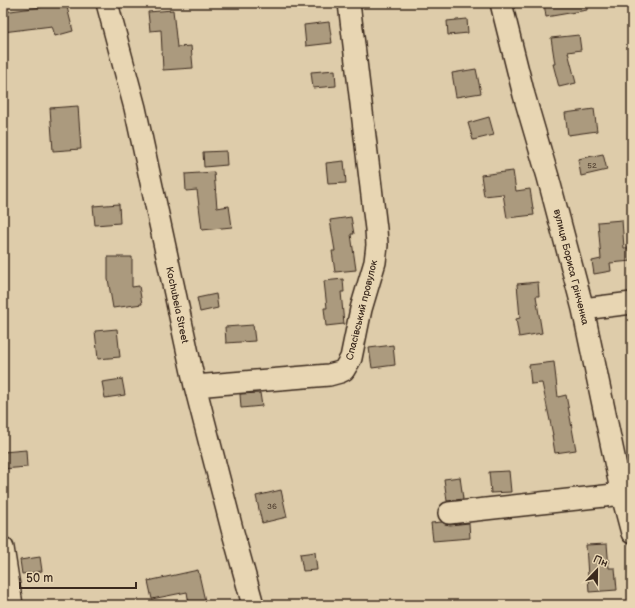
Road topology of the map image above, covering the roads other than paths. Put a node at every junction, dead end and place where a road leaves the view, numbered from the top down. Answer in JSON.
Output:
{"nodes":[{"id":1,"x":107,"y":3,"type":"edge"},
{"id":2,"x":349,"y":3,"type":"edge"},
{"id":3,"x":502,"y":3,"type":"edge"},
{"id":4,"x":632,"y":303,"type":"edge"},
{"id":5,"x":583,"y":309,"type":"junction"},
{"id":6,"x":195,"y":386,"type":"junction"},
{"id":7,"x":627,"y":494,"type":"edge"},
{"id":8,"x":449,"y":513,"type":"dead end"},
{"id":9,"x":632,"y":533,"type":"edge"},
{"id":10,"x":3,"y":548,"type":"edge"},
{"id":11,"x":12,"y":605,"type":"edge"},
{"id":12,"x":253,"y":605,"type":"edge"}],
"edges":[{"from":1,"to":6,"type":"street","name":"Kochubeia Street"},
{"from":2,"to":6,"type":"street","name":"Спасівський провулок"},
{"from":3,"to":5,"type":"street","name":"вулиця Бориса Грінченка"},
{"from":4,"to":5,"type":"street"},
{"from":5,"to":7,"type":"street","name":"вулиця Бориса Грінченка"},
{"from":6,"to":12,"type":"street","name":"Kochubeia Street"},
{"from":7,"to":8,"type":"street"},
{"from":7,"to":9,"type":"street","name":"вулиця Бориса Грінченка"},
{"from":10,"to":11,"type":"street"}]}
